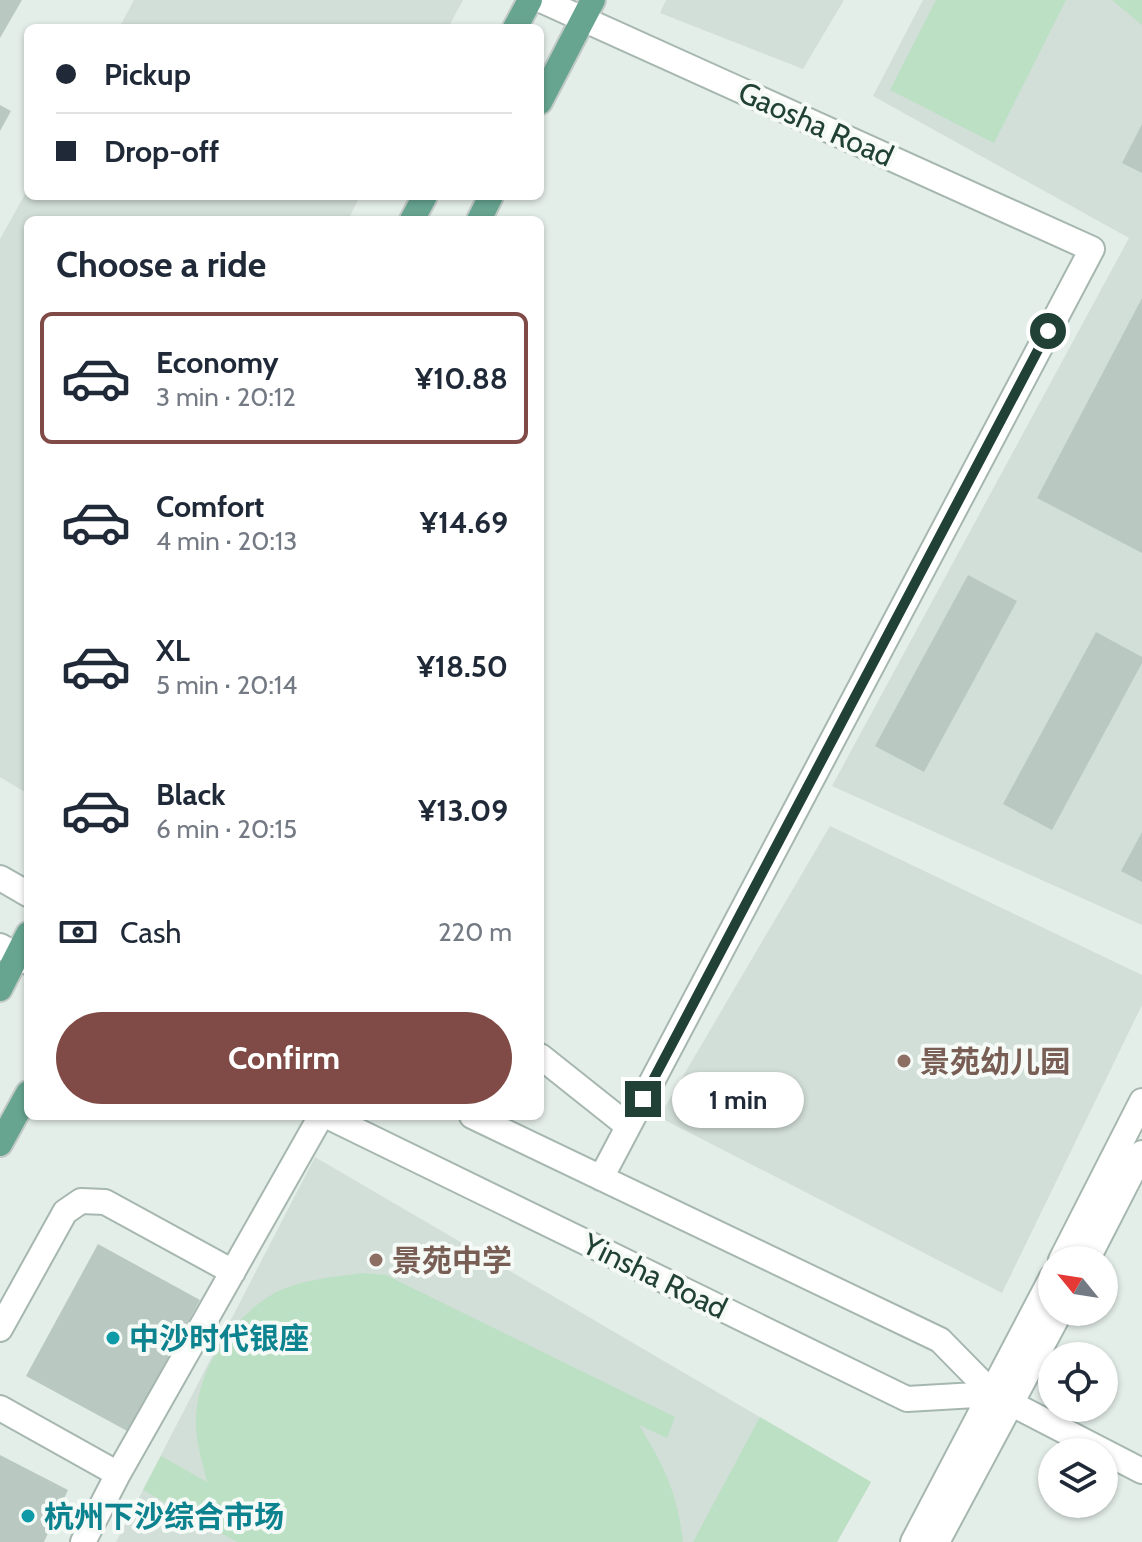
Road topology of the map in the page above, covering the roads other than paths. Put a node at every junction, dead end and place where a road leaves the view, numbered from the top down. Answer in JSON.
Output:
{"nodes":[{"id":1,"x":530,"y":0,"type":"edge"},
{"id":2,"x":541,"y":0,"type":"edge"},
{"id":3,"x":588,"y":10,"type":"edge"},
{"id":4,"x":517,"y":24,"type":"edge"},
{"id":5,"x":544,"y":94,"type":"edge"},
{"id":6,"x":0,"y":878,"type":"edge"},
{"id":7,"x":24,"y":892,"type":"edge"},
{"id":8,"x":18,"y":950,"type":"edge"},
{"id":9,"x":0,"y":989,"type":"edge"},
{"id":10,"x":544,"y":1059,"type":"edge"},
{"id":11,"x":24,"y":1100,"type":"edge"},
{"id":12,"x":1142,"y":1101,"type":"edge"},
{"id":13,"x":322,"y":1120,"type":"edge"},
{"id":14,"x":332,"y":1120,"type":"edge"},
{"id":15,"x":480,"y":1120,"type":"edge"},
{"id":16,"x":628,"y":1126,"type":"junction"},
{"id":17,"x":0,"y":1144,"type":"edge"},
{"id":18,"x":1142,"y":1153,"type":"edge"},
{"id":19,"x":601,"y":1178,"type":"junction"},
{"id":20,"x":1068,"y":1246,"type":"edge"},
{"id":21,"x":1094,"y":1246,"type":"edge"},
{"id":22,"x":233,"y":1272,"type":"junction"},
{"id":23,"x":1038,"y":1312,"type":"edge"},
{"id":24,"x":1051,"y":1326,"type":"edge"},
{"id":25,"x":0,"y":1329,"type":"edge"},
{"id":26,"x":1003,"y":1399,"type":"junction"},
{"id":27,"x":0,"y":1408,"type":"edge"},
{"id":28,"x":1142,"y":1471,"type":"edge"},
{"id":29,"x":118,"y":1474,"type":"junction"},
{"id":30,"x":83,"y":1542,"type":"edge"},
{"id":31,"x":913,"y":1542,"type":"edge"},
{"id":32,"x":937,"y":1542,"type":"edge"}],
"edges":[{"from":1,"to":4,"type":"main road"},
{"from":2,"to":3,"type":"street","name":"Gaosha Road"},
{"from":3,"to":5,"type":"main road"},
{"from":3,"to":16,"type":"street","name":"Gaosha Road"},
{"from":6,"to":7,"type":"street"},
{"from":8,"to":9,"type":"main road"},
{"from":10,"to":16,"type":"street"},
{"from":11,"to":17,"type":"main road"},
{"from":12,"to":20,"type":"street"},
{"from":13,"to":22,"type":"street"},
{"from":14,"to":26,"type":"street","name":"Yinsha Road"},
{"from":15,"to":19,"type":"street"},
{"from":16,"to":19,"type":"street"},
{"from":18,"to":21,"type":"street"},
{"from":19,"to":26,"type":"street"},
{"from":22,"to":25,"type":"street"},
{"from":22,"to":29,"type":"street"},
{"from":23,"to":26,"type":"street"},
{"from":24,"to":26,"type":"street"},
{"from":26,"to":28,"type":"street"},
{"from":26,"to":31,"type":"street"},
{"from":26,"to":32,"type":"street"},
{"from":27,"to":29,"type":"street"},
{"from":29,"to":30,"type":"street"}]}
